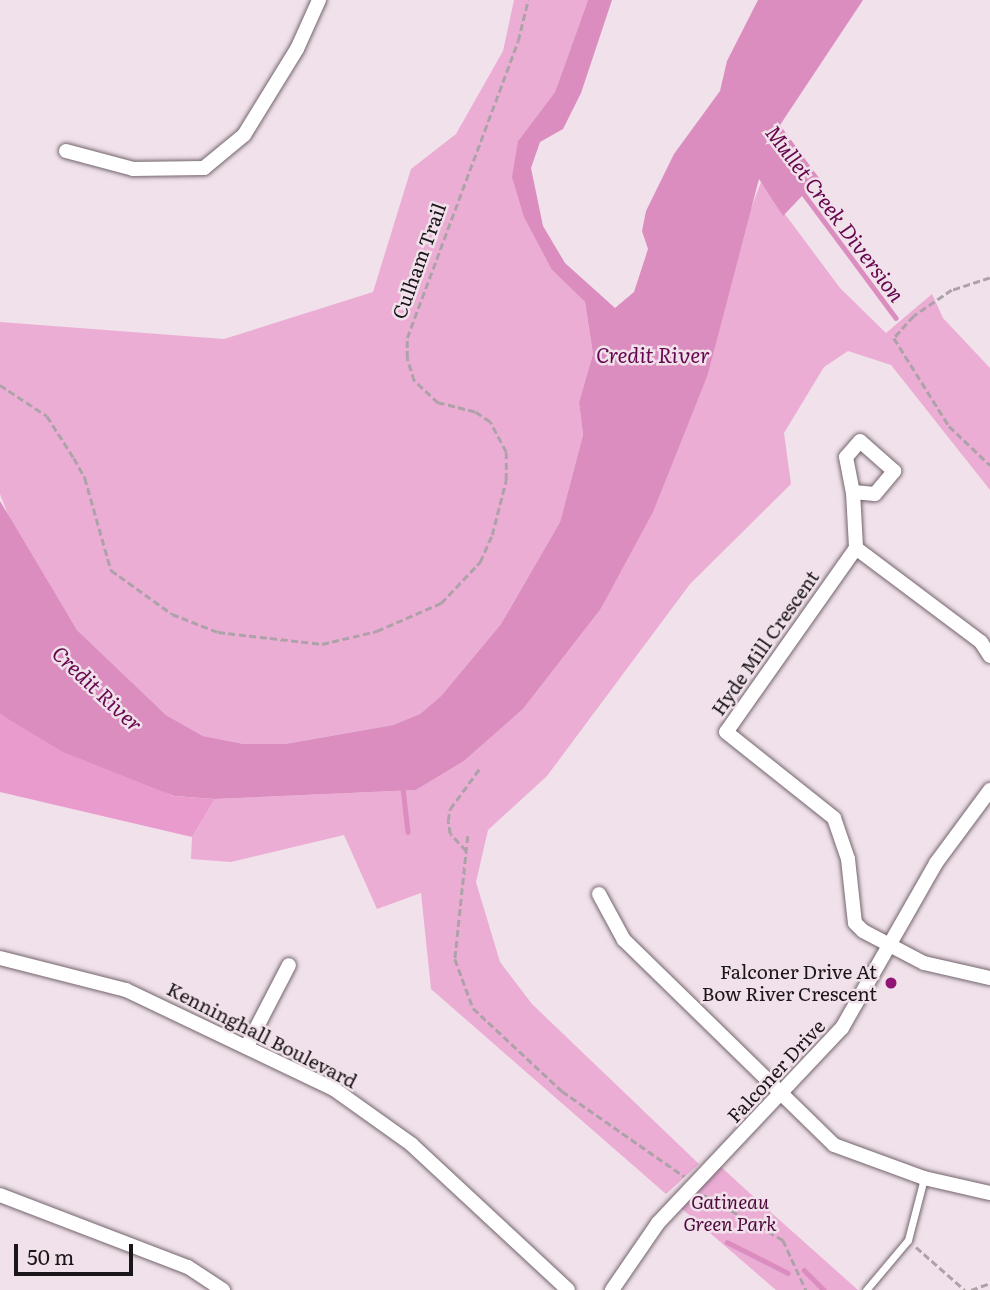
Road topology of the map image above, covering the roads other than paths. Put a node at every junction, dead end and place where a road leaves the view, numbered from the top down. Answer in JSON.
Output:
{"nodes":[{"id":1,"x":319,"y":0,"type":"edge"},
{"id":2,"x":66,"y":151,"type":"dead end"},
{"id":3,"x":853,"y":492,"type":"dead end"},
{"id":4,"x":856,"y":548,"type":"junction"},
{"id":5,"x":990,"y":656,"type":"edge"},
{"id":6,"x":990,"y":790,"type":"edge"},
{"id":7,"x":599,"y":894,"type":"dead end"},
{"id":8,"x":891,"y":945,"type":"junction"},
{"id":9,"x":0,"y":958,"type":"edge"},
{"id":10,"x":289,"y":965,"type":"dead end"},
{"id":11,"x":990,"y":978,"type":"edge"},
{"id":12,"x":247,"y":1046,"type":"junction"},
{"id":13,"x":783,"y":1093,"type":"junction"},
{"id":14,"x":924,"y":1178,"type":"junction"},
{"id":15,"x":990,"y":1193,"type":"edge"},
{"id":16,"x":0,"y":1195,"type":"edge"},
{"id":17,"x":223,"y":1290,"type":"edge"},
{"id":18,"x":568,"y":1290,"type":"edge"},
{"id":19,"x":612,"y":1290,"type":"edge"},
{"id":20,"x":866,"y":1290,"type":"edge"}],
"edges":[{"from":1,"to":2,"type":"street"},
{"from":3,"to":4,"type":"street"},
{"from":4,"to":5,"type":"street"},
{"from":4,"to":8,"type":"street","name":"Hyde Mill Crescent"},
{"from":6,"to":8,"type":"street","name":"Falconer Drive"},
{"from":7,"to":13,"type":"street"},
{"from":8,"to":11,"type":"street"},
{"from":8,"to":13,"type":"street","name":"Falconer Drive"},
{"from":9,"to":12,"type":"street","name":"Kenninghall Boulevard"},
{"from":10,"to":12,"type":"street"},
{"from":12,"to":18,"type":"street","name":"Kenninghall Boulevard"},
{"from":13,"to":14,"type":"street"},
{"from":13,"to":19,"type":"street","name":"Falconer Drive"},
{"from":14,"to":15,"type":"street"},
{"from":14,"to":20,"type":"lane"},
{"from":16,"to":17,"type":"street"}]}
